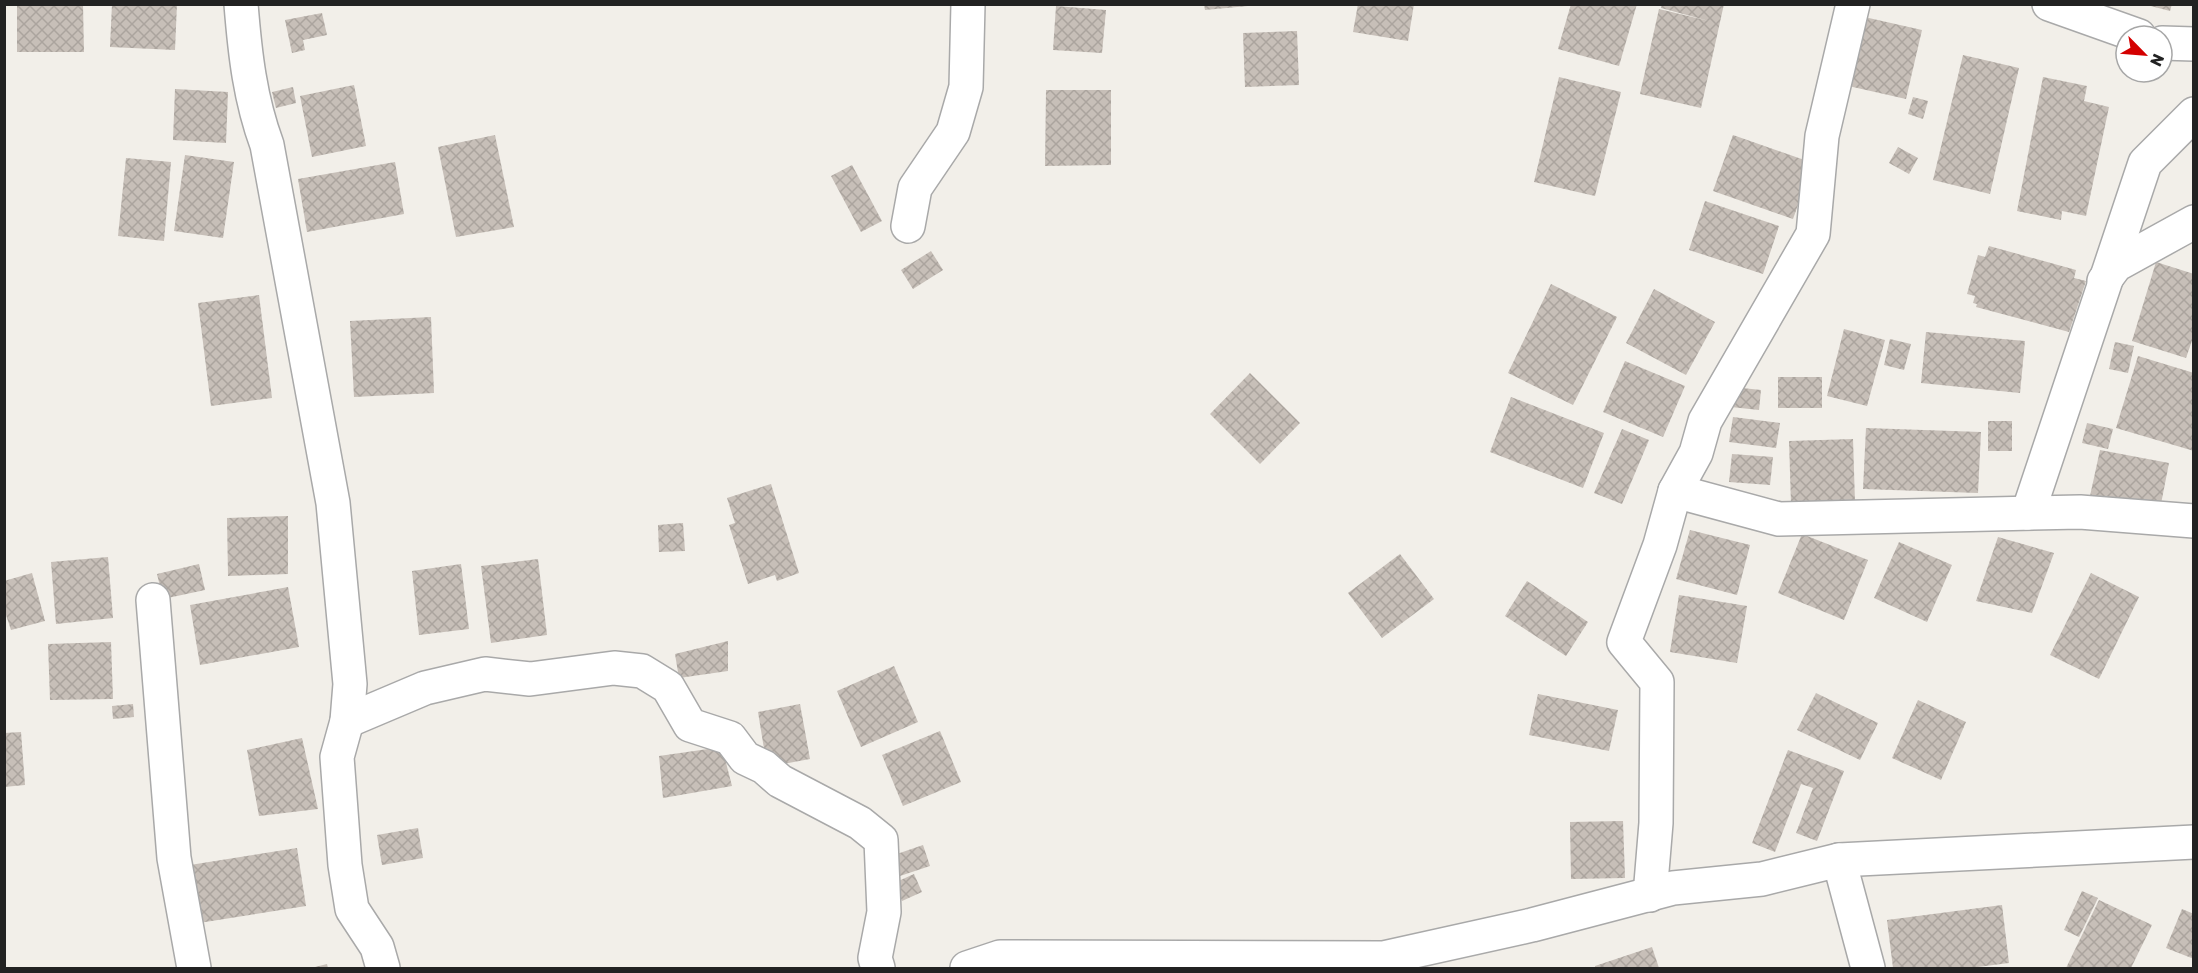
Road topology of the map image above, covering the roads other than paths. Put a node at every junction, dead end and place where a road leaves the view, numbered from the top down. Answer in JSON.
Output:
{"nodes":[{"id":1,"x":242,"y":4,"type":"edge"},
{"id":2,"x":968,"y":4,"type":"edge"},
{"id":3,"x":1853,"y":4,"type":"edge"},
{"id":4,"x":2049,"y":4,"type":"edge"},
{"id":5,"x":2114,"y":27,"type":"edge"},
{"id":6,"x":2193,"y":114,"type":"edge"},
{"id":7,"x":2193,"y":222,"type":"edge"},
{"id":8,"x":909,"y":225,"type":"dead end"},
{"id":9,"x":2103,"y":282,"type":"junction"},
{"id":10,"x":1675,"y":491,"type":"junction"},
{"id":11,"x":2028,"y":513,"type":"junction"},
{"id":12,"x":2193,"y":521,"type":"edge"},
{"id":13,"x":153,"y":600,"type":"dead end"},
{"id":14,"x":347,"y":721,"type":"junction"},
{"id":15,"x":2193,"y":842,"type":"edge"},
{"id":16,"x":1839,"y":860,"type":"junction"},
{"id":17,"x":1650,"y":895,"type":"junction"},
{"id":18,"x":194,"y":969,"type":"edge"},
{"id":19,"x":383,"y":969,"type":"edge"},
{"id":20,"x":878,"y":969,"type":"edge"},
{"id":21,"x":967,"y":969,"type":"edge"},
{"id":22,"x":1868,"y":969,"type":"edge"}],
"edges":[{"from":1,"to":14,"type":"street"},
{"from":2,"to":8,"type":"street"},
{"from":3,"to":10,"type":"street"},
{"from":4,"to":5,"type":"street"},
{"from":6,"to":9,"type":"street"},
{"from":7,"to":9,"type":"street"},
{"from":9,"to":11,"type":"street"},
{"from":10,"to":11,"type":"street"},
{"from":10,"to":17,"type":"street"},
{"from":11,"to":12,"type":"street"},
{"from":13,"to":18,"type":"street"},
{"from":14,"to":19,"type":"street"},
{"from":14,"to":20,"type":"street"},
{"from":15,"to":16,"type":"street"},
{"from":16,"to":17,"type":"street"},
{"from":16,"to":22,"type":"street"},
{"from":17,"to":21,"type":"street"}]}
